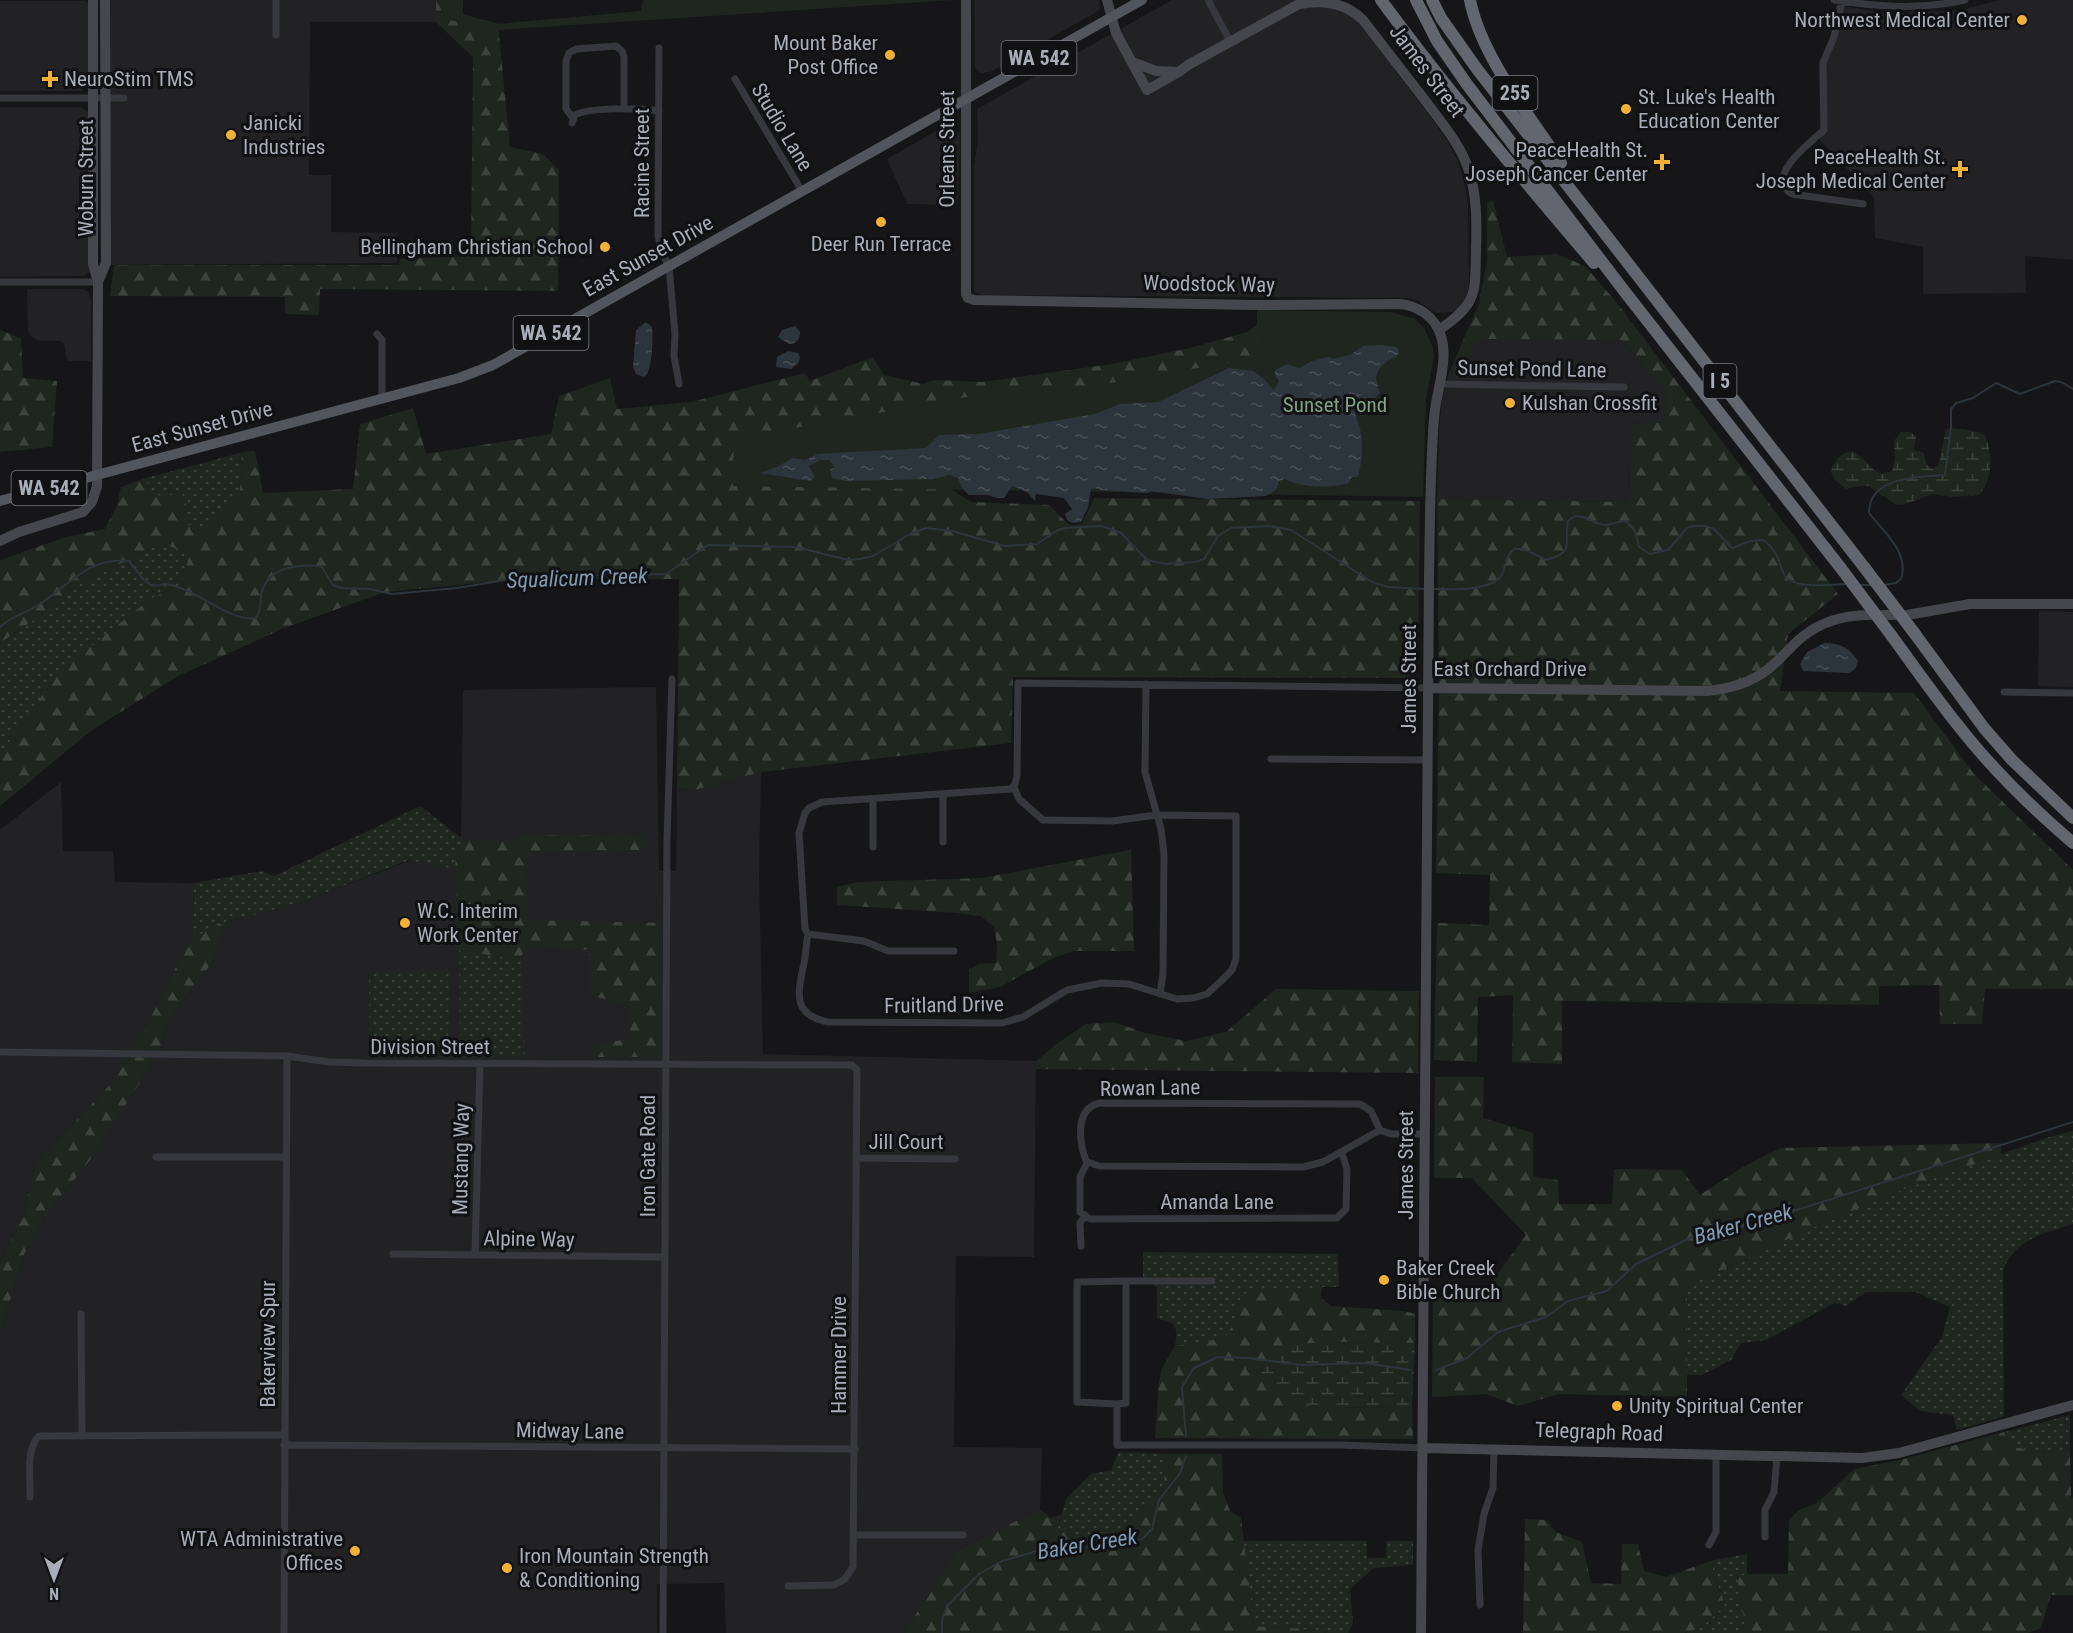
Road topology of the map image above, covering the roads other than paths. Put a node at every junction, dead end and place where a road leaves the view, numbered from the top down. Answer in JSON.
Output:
{"nodes":[{"id":1,"x":93,"y":0,"type":"edge"},
{"id":2,"x":105,"y":0,"type":"edge"},
{"id":3,"x":276,"y":0,"type":"edge"},
{"id":4,"x":966,"y":0,"type":"edge"},
{"id":5,"x":1107,"y":0,"type":"edge"},
{"id":6,"x":1142,"y":0,"type":"edge"},
{"id":7,"x":1208,"y":0,"type":"edge"},
{"id":8,"x":1381,"y":0,"type":"edge"},
{"id":9,"x":1416,"y":0,"type":"edge"},
{"id":10,"x":1432,"y":0,"type":"edge"},
{"id":11,"x":1470,"y":0,"type":"edge"},
{"id":12,"x":1834,"y":0,"type":"edge"},
{"id":13,"x":1965,"y":0,"type":"edge"},
{"id":14,"x":1842,"y":1,"type":"edge"},
{"id":15,"x":1111,"y":17,"type":"junction"},
{"id":16,"x":276,"y":35,"type":"dead end"},
{"id":17,"x":1230,"y":41,"type":"junction"},
{"id":18,"x":659,"y":48,"type":"dead end"},
{"id":19,"x":1132,"y":62,"type":"junction"},
{"id":20,"x":1179,"y":72,"type":"junction"},
{"id":21,"x":735,"y":79,"type":"dead end"},
{"id":22,"x":0,"y":98,"type":"edge"},
{"id":23,"x":93,"y":98,"type":"junction"},
{"id":24,"x":105,"y":98,"type":"junction"},
{"id":25,"x":124,"y":98,"type":"dead end"},
{"id":26,"x":966,"y":99,"type":"junction"},
{"id":27,"x":624,"y":109,"type":"junction"},
{"id":28,"x":658,"y":111,"type":"junction"},
{"id":29,"x":802,"y":191,"type":"junction"},
{"id":30,"x":1576,"y":194,"type":"junction"},
{"id":31,"x":1863,"y":204,"type":"dead end"},
{"id":32,"x":669,"y":266,"type":"junction"},
{"id":33,"x":0,"y":282,"type":"edge"},
{"id":34,"x":98,"y":282,"type":"junction"},
{"id":35,"x":1625,"y":292,"type":"junction"},
{"id":36,"x":968,"y":298,"type":"joint"},
{"id":37,"x":1439,"y":330,"type":"junction"},
{"id":38,"x":377,"y":334,"type":"dead end"},
{"id":39,"x":679,"y":384,"type":"dead end"},
{"id":40,"x":1439,"y":384,"type":"junction"},
{"id":41,"x":1624,"y":387,"type":"dead end"},
{"id":42,"x":382,"y":398,"type":"junction"},
{"id":43,"x":98,"y":475,"type":"junction"},
{"id":44,"x":0,"y":501,"type":"edge"},
{"id":45,"x":0,"y":541,"type":"edge"},
{"id":46,"x":2073,"y":604,"type":"edge"},
{"id":47,"x":1870,"y":615,"type":"dead end"},
{"id":48,"x":1907,"y":615,"type":"dead end"},
{"id":49,"x":672,"y":679,"type":"dead end"},
{"id":50,"x":1146,"y":684,"type":"junction"},
{"id":51,"x":1429,"y":688,"type":"junction"},
{"id":52,"x":2004,"y":692,"type":"dead end"},
{"id":53,"x":2073,"y":693,"type":"edge"},
{"id":54,"x":1271,"y":759,"type":"dead end"},
{"id":55,"x":1428,"y":760,"type":"junction"},
{"id":56,"x":1014,"y":787,"type":"junction"},
{"id":57,"x":943,"y":794,"type":"junction"},
{"id":58,"x":873,"y":799,"type":"junction"},
{"id":59,"x":1157,"y":816,"type":"junction"},
{"id":60,"x":2073,"y":818,"type":"edge"},
{"id":61,"x":943,"y":842,"type":"dead end"},
{"id":62,"x":2073,"y":843,"type":"edge"},
{"id":63,"x":873,"y":847,"type":"dead end"},
{"id":64,"x":808,"y":934,"type":"junction"},
{"id":65,"x":954,"y":951,"type":"dead end"},
{"id":66,"x":1160,"y":994,"type":"junction"},
{"id":67,"x":0,"y":1052,"type":"edge"},
{"id":68,"x":287,"y":1056,"type":"junction"},
{"id":69,"x":666,"y":1063,"type":"junction"},
{"id":70,"x":480,"y":1064,"type":"junction"},
{"id":71,"x":857,"y":1070,"type":"joint"},
{"id":72,"x":1380,"y":1130,"type":"junction"},
{"id":73,"x":1426,"y":1134,"type":"junction"},
{"id":74,"x":1342,"y":1153,"type":"junction"},
{"id":75,"x":156,"y":1157,"type":"dead end"},
{"id":76,"x":285,"y":1157,"type":"junction"},
{"id":77,"x":856,"y":1158,"type":"junction"},
{"id":78,"x":955,"y":1159,"type":"dead end"},
{"id":79,"x":1087,"y":1163,"type":"junction"},
{"id":80,"x":1084,"y":1215,"type":"junction"},
{"id":81,"x":1080,"y":1246,"type":"dead end"},
{"id":82,"x":393,"y":1254,"type":"dead end"},
{"id":83,"x":475,"y":1255,"type":"junction"},
{"id":84,"x":664,"y":1257,"type":"junction"},
{"id":85,"x":1126,"y":1281,"type":"junction"},
{"id":86,"x":1212,"y":1281,"type":"dead end"},
{"id":87,"x":81,"y":1314,"type":"dead end"},
{"id":88,"x":1117,"y":1404,"type":"junction"},
{"id":89,"x":2073,"y":1405,"type":"edge"},
{"id":90,"x":284,"y":1435,"type":"junction"},
{"id":91,"x":82,"y":1436,"type":"junction"},
{"id":92,"x":284,"y":1445,"type":"junction"},
{"id":93,"x":1423,"y":1448,"type":"junction"},
{"id":94,"x":663,"y":1449,"type":"junction"},
{"id":95,"x":855,"y":1449,"type":"junction"},
{"id":96,"x":1494,"y":1449,"type":"junction"},
{"id":97,"x":1716,"y":1454,"type":"junction"},
{"id":98,"x":1777,"y":1456,"type":"junction"},
{"id":99,"x":30,"y":1497,"type":"dead end"},
{"id":100,"x":855,"y":1535,"type":"junction"},
{"id":101,"x":963,"y":1535,"type":"dead end"},
{"id":102,"x":1765,"y":1537,"type":"dead end"},
{"id":103,"x":1709,"y":1545,"type":"dead end"},
{"id":104,"x":788,"y":1586,"type":"dead end"},
{"id":105,"x":1480,"y":1605,"type":"dead end"},
{"id":106,"x":284,"y":1633,"type":"edge"},
{"id":107,"x":663,"y":1633,"type":"edge"},
{"id":108,"x":1421,"y":1633,"type":"edge"}],
"edges":[{"from":1,"to":23,"type":"main road","name":"Woburn Street"},
{"from":2,"to":24,"type":"main road","name":"Woburn Street"},
{"from":3,"to":16,"type":"street"},
{"from":4,"to":26,"type":"main road","name":"Orleans Street"},
{"from":5,"to":15,"type":"main road"},
{"from":6,"to":15,"type":"main road","name":"East Sunset Drive","number":"WA 542"},
{"from":7,"to":17,"type":"street"},
{"from":8,"to":35,"type":"highway"},
{"from":9,"to":35,"type":"highway","number":"I 5"},
{"from":10,"to":30,"type":"highway","number":"I 5"},
{"from":11,"to":30,"type":"highway","number":"255"},
{"from":12,"to":14,"type":"street"},
{"from":13,"to":14,"type":"street"},
{"from":14,"to":31,"type":"street"},
{"from":15,"to":19,"type":"main road"},
{"from":15,"to":26,"type":"main road","name":"East Sunset Drive","number":"WA 542"},
{"from":17,"to":20,"type":"main road","name":"James Street"},
{"from":17,"to":37,"type":"main road","name":"James Street"},
{"from":18,"to":28,"type":"street","name":"Racine Street"},
{"from":19,"to":20,"type":"main road"},
{"from":19,"to":20,"type":"main road","name":"James Street"},
{"from":21,"to":29,"type":"street","name":"Studio Lane"},
{"from":22,"to":23,"type":"street"},
{"from":23,"to":24,"type":"street"},
{"from":23,"to":34,"type":"main road","name":"Woburn Street"},
{"from":24,"to":25,"type":"street"},
{"from":24,"to":34,"type":"main road","name":"Woburn Street"},
{"from":26,"to":29,"type":"main road","name":"East Sunset Drive","number":"WA 542"},
{"from":26,"to":36,"type":"main road","name":"Orleans Street"},
{"from":27,"to":27,"type":"street"},
{"from":27,"to":28,"type":"street"},
{"from":28,"to":32,"type":"street","name":"Racine Street"},
{"from":29,"to":32,"type":"main road","name":"East Sunset Drive","number":"WA 542"},
{"from":30,"to":60,"type":"highway","number":"I 5","bridge":true},
{"from":32,"to":39,"type":"street","name":"Racine Street"},
{"from":32,"to":42,"type":"main road","name":"East Sunset Drive","number":"WA 542"},
{"from":33,"to":34,"type":"street"},
{"from":34,"to":43,"type":"main road","name":"Woburn Street"},
{"from":35,"to":62,"type":"highway","number":"I 5","bridge":true},
{"from":36,"to":37,"type":"main road","name":"Woodstock Way"},
{"from":37,"to":40,"type":"main road","name":"James Street"},
{"from":38,"to":42,"type":"street"},
{"from":40,"to":41,"type":"street","name":"Sunset Pond Lane"},
{"from":40,"to":51,"type":"main road","name":"James Street"},
{"from":42,"to":43,"type":"main road","name":"East Sunset Drive","number":"WA 542"},
{"from":43,"to":44,"type":"main road","name":"East Sunset Drive","number":"WA 542"},
{"from":43,"to":45,"type":"main road","name":"Woburn Street"},
{"from":46,"to":48,"type":"main road"},
{"from":47,"to":51,"type":"main road","name":"East Orchard Drive"},
{"from":49,"to":69,"type":"street","name":"Iron Gate Road"},
{"from":50,"to":51,"type":"street","name":"East Orchard Drive"},
{"from":50,"to":56,"type":"street","name":"East Orchard Drive"},
{"from":50,"to":59,"type":"street"},
{"from":51,"to":55,"type":"main road","name":"James Street"},
{"from":52,"to":53,"type":"street"},
{"from":54,"to":55,"type":"street"},
{"from":55,"to":73,"type":"main road","name":"James Street"},
{"from":56,"to":57,"type":"street","name":"Fruitland Drive"},
{"from":56,"to":59,"type":"street","name":"Fruitland Drive"},
{"from":57,"to":58,"type":"street","name":"Fruitland Drive"},
{"from":57,"to":61,"type":"street"},
{"from":58,"to":63,"type":"street"},
{"from":58,"to":64,"type":"street","name":"Fruitland Drive"},
{"from":59,"to":66,"type":"street"},
{"from":59,"to":66,"type":"street","name":"Fruitland Drive"},
{"from":64,"to":65,"type":"street"},
{"from":64,"to":66,"type":"street","name":"Fruitland Drive"},
{"from":67,"to":68,"type":"street","name":"Division Street"},
{"from":68,"to":70,"type":"street","name":"Division Street"},
{"from":68,"to":76,"type":"street","name":"Bakerview Spur"},
{"from":69,"to":70,"type":"street","name":"Division Street"},
{"from":69,"to":71,"type":"street","name":"Division Street"},
{"from":69,"to":84,"type":"street","name":"Iron Gate Road"},
{"from":70,"to":83,"type":"street","name":"Mustang Way"},
{"from":71,"to":77,"type":"street","name":"Hammer Drive"},
{"from":72,"to":73,"type":"street"},
{"from":72,"to":74,"type":"street"},
{"from":72,"to":79,"type":"street","name":"Rowan Lane"},
{"from":73,"to":93,"type":"main road","name":"James Street"},
{"from":74,"to":79,"type":"street"},
{"from":74,"to":80,"type":"street","name":"Amanda Lane"},
{"from":75,"to":76,"type":"street"},
{"from":76,"to":90,"type":"street","name":"Bakerview Spur"},
{"from":77,"to":78,"type":"street","name":"Jill Court"},
{"from":77,"to":95,"type":"street","name":"Hammer Drive"},
{"from":79,"to":80,"type":"street"},
{"from":80,"to":81,"type":"street"},
{"from":82,"to":83,"type":"street","name":"Alpine Way"},
{"from":83,"to":84,"type":"street","name":"Alpine Way"},
{"from":84,"to":94,"type":"street","name":"Iron Gate Road"},
{"from":85,"to":86,"type":"street"},
{"from":85,"to":88,"type":"street"},
{"from":85,"to":88,"type":"street"},
{"from":87,"to":91,"type":"street"},
{"from":88,"to":93,"type":"street","name":"Telegraph Road"},
{"from":89,"to":98,"type":"main road","name":"Telegraph Road"},
{"from":90,"to":91,"type":"street"},
{"from":90,"to":92,"type":"street","name":"Bakerview Spur"},
{"from":91,"to":99,"type":"street"},
{"from":92,"to":94,"type":"street","name":"Midway Lane"},
{"from":92,"to":106,"type":"street","name":"Bakerview Spur"},
{"from":93,"to":96,"type":"main road","name":"Telegraph Road"},
{"from":93,"to":108,"type":"main road","name":"James Street"},
{"from":94,"to":95,"type":"street","name":"Midway Lane"},
{"from":94,"to":107,"type":"street","name":"Iron Gate Road"},
{"from":95,"to":100,"type":"street","name":"Hammer Drive"},
{"from":96,"to":97,"type":"main road","name":"Telegraph Road"},
{"from":96,"to":105,"type":"street"},
{"from":97,"to":98,"type":"main road","name":"Telegraph Road"},
{"from":97,"to":103,"type":"street"},
{"from":98,"to":102,"type":"street"},
{"from":100,"to":101,"type":"street"},
{"from":100,"to":104,"type":"street","name":"Hammer Drive"}]}
